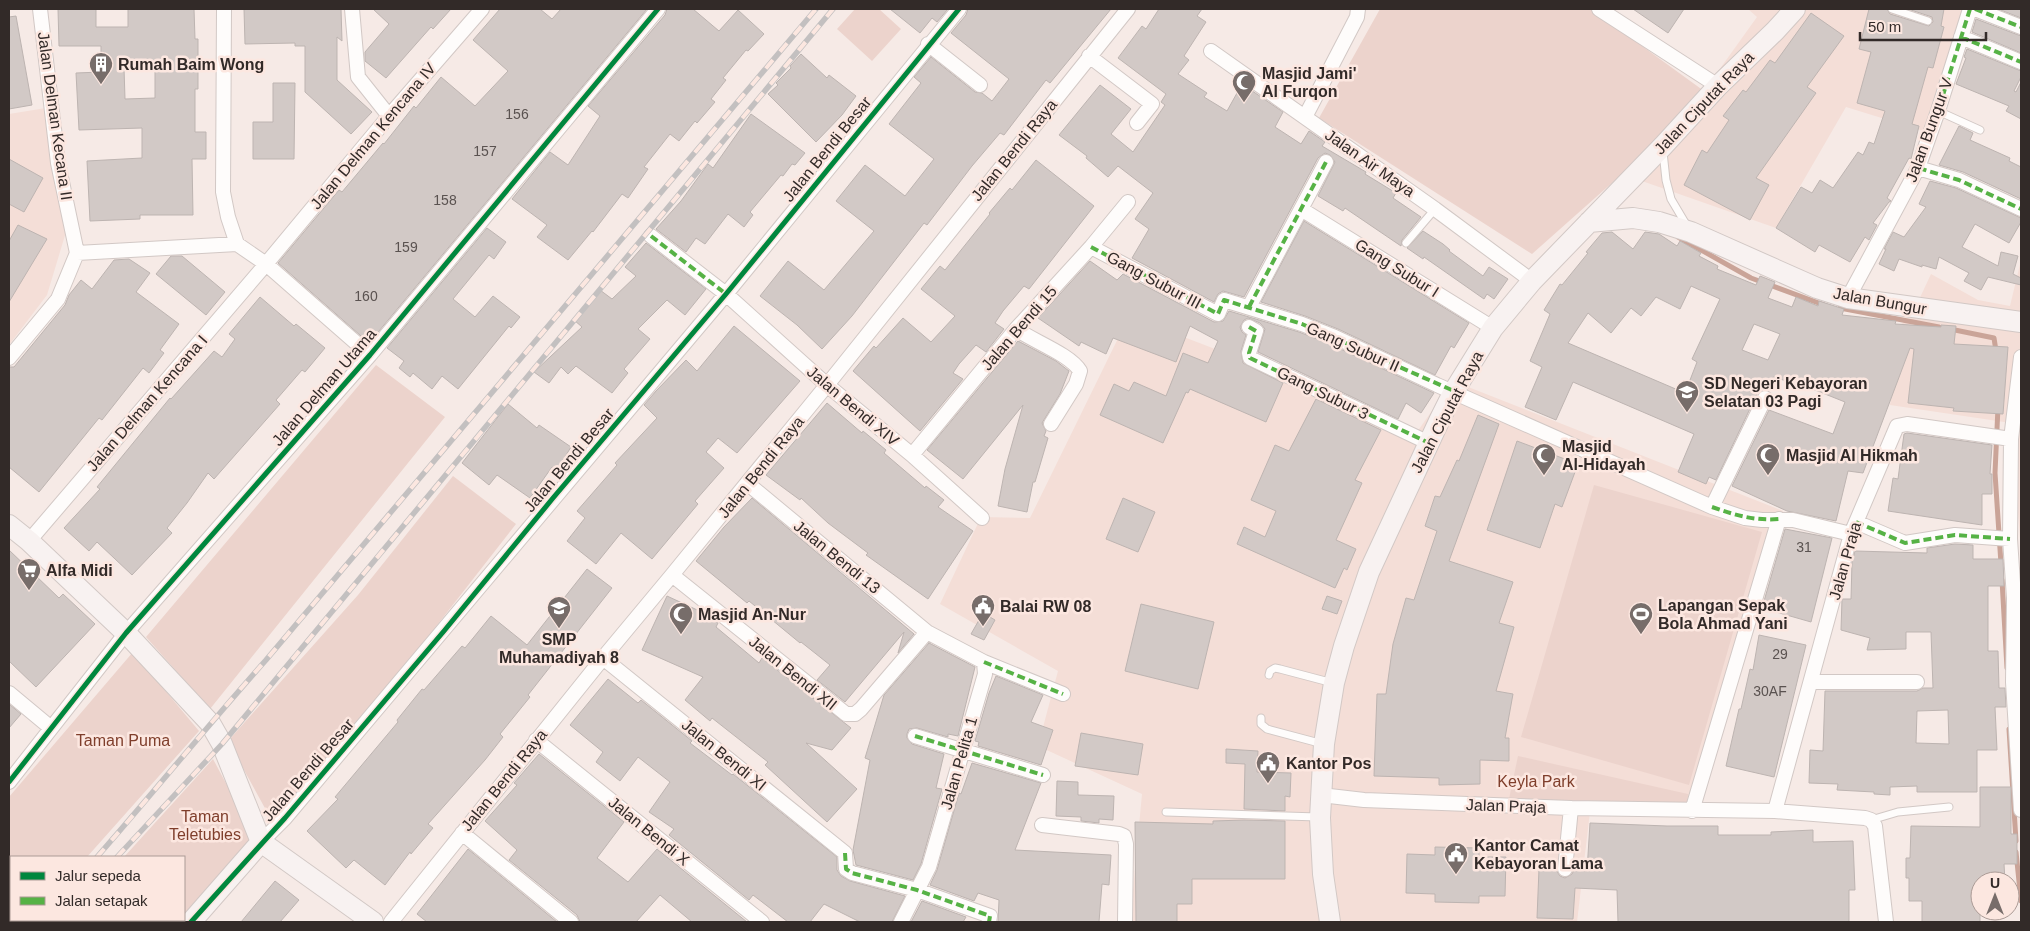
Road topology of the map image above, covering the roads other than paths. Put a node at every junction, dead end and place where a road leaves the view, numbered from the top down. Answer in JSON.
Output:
{"nodes":[{"id":1,"x":40,"y":9,"type":"edge"},
{"id":2,"x":224,"y":9,"type":"edge"},
{"id":3,"x":352,"y":9,"type":"edge"},
{"id":4,"x":482,"y":9,"type":"edge"},
{"id":5,"x":658,"y":9,"type":"edge"},
{"id":6,"x":959,"y":9,"type":"edge"},
{"id":7,"x":1128,"y":9,"type":"edge"},
{"id":8,"x":1358,"y":9,"type":"edge"},
{"id":9,"x":1599,"y":9,"type":"edge"},
{"id":10,"x":1795,"y":9,"type":"edge"},
{"id":11,"x":1892,"y":9,"type":"edge"},
{"id":12,"x":1970,"y":9,"type":"edge"},
{"id":13,"x":1975,"y":9,"type":"edge"},
{"id":14,"x":1928,"y":21,"type":"dead end"},
{"id":15,"x":2021,"y":27,"type":"edge"},
{"id":16,"x":1961,"y":37,"type":"junction"},
{"id":17,"x":928,"y":44,"type":"junction"},
{"id":18,"x":1210,"y":50,"type":"dead end"},
{"id":19,"x":1089,"y":56,"type":"junction"},
{"id":20,"x":2021,"y":62,"type":"edge"},
{"id":21,"x":980,"y":85,"type":"dead end"},
{"id":22,"x":1718,"y":86,"type":"junction"},
{"id":23,"x":1938,"y":111,"type":"junction"},
{"id":24,"x":389,"y":116,"type":"junction"},
{"id":25,"x":1305,"y":117,"type":"junction"},
{"id":26,"x":1137,"y":123,"type":"dead end"},
{"id":27,"x":1980,"y":130,"type":"dead end"},
{"id":28,"x":1663,"y":146,"type":"junction"},
{"id":29,"x":1326,"y":162,"type":"dead end"},
{"id":30,"x":1918,"y":168,"type":"junction"},
{"id":31,"x":1128,"y":202,"type":"dead end"},
{"id":32,"x":1301,"y":209,"type":"junction"},
{"id":33,"x":1435,"y":209,"type":"junction"},
{"id":34,"x":2021,"y":209,"type":"edge"},
{"id":35,"x":1589,"y":222,"type":"junction"},
{"id":36,"x":1691,"y":232,"type":"junction"},
{"id":37,"x":651,"y":236,"type":"dead end"},
{"id":38,"x":237,"y":244,"type":"junction"},
{"id":39,"x":1406,"y":244,"type":"dead end"},
{"id":40,"x":1091,"y":247,"type":"junction"},
{"id":41,"x":77,"y":253,"type":"junction"},
{"id":42,"x":266,"y":264,"type":"junction"},
{"id":43,"x":1532,"y":281,"type":"junction"},
{"id":44,"x":726,"y":294,"type":"junction"},
{"id":45,"x":1848,"y":298,"type":"junction"},
{"id":46,"x":1249,"y":307,"type":"junction"},
{"id":47,"x":1218,"y":314,"type":"joint"},
{"id":48,"x":2021,"y":322,"type":"edge"},
{"id":49,"x":1249,"y":327,"type":"dead end"},
{"id":50,"x":1493,"y":328,"type":"junction"},
{"id":51,"x":1016,"y":329,"type":"junction"},
{"id":52,"x":370,"y":355,"type":"junction"},
{"id":53,"x":2021,"y":357,"type":"edge"},
{"id":54,"x":9,"y":358,"type":"edge"},
{"id":55,"x":827,"y":385,"type":"junction"},
{"id":56,"x":1454,"y":392,"type":"junction"},
{"id":57,"x":1764,"y":398,"type":"dead end"},
{"id":58,"x":1051,"y":424,"type":"dead end"},
{"id":59,"x":2011,"y":439,"type":"junction"},
{"id":60,"x":1429,"y":443,"type":"junction"},
{"id":61,"x":912,"y":455,"type":"junction"},
{"id":62,"x":747,"y":483,"type":"junction"},
{"id":63,"x":1712,"y":507,"type":"junction"},
{"id":64,"x":982,"y":518,"type":"dead end"},
{"id":65,"x":1778,"y":519,"type":"junction"},
{"id":66,"x":9,"y":525,"type":"edge"},
{"id":67,"x":1853,"y":528,"type":"junction"},
{"id":68,"x":2010,"y":539,"type":"junction"},
{"id":69,"x":29,"y":540,"type":"junction"},
{"id":70,"x":672,"y":575,"type":"junction"},
{"id":71,"x":2017,"y":627,"type":"edge"},
{"id":72,"x":927,"y":632,"type":"junction"},
{"id":73,"x":126,"y":633,"type":"junction"},
{"id":74,"x":603,"y":658,"type":"junction"},
{"id":75,"x":984,"y":662,"type":"junction"},
{"id":76,"x":1269,"y":675,"type":"dead end"},
{"id":77,"x":1811,"y":682,"type":"junction"},
{"id":78,"x":1917,"y":682,"type":"dead end"},
{"id":79,"x":1334,"y":683,"type":"junction"},
{"id":80,"x":9,"y":693,"type":"edge"},
{"id":81,"x":1063,"y":694,"type":"dead end"},
{"id":82,"x":1261,"y":718,"type":"dead end"},
{"id":83,"x":51,"y":728,"type":"junction"},
{"id":84,"x":915,"y":736,"type":"dead end"},
{"id":85,"x":536,"y":740,"type":"junction"},
{"id":86,"x":1324,"y":744,"type":"junction"},
{"id":87,"x":963,"y":752,"type":"junction"},
{"id":88,"x":1043,"y":775,"type":"dead end"},
{"id":89,"x":9,"y":782,"type":"edge"},
{"id":90,"x":1321,"y":795,"type":"junction"},
{"id":91,"x":1949,"y":807,"type":"dead end"},
{"id":92,"x":1571,"y":808,"type":"junction"},
{"id":93,"x":1692,"y":810,"type":"junction"},
{"id":94,"x":1775,"y":810,"type":"junction"},
{"id":95,"x":2021,"y":810,"type":"edge"},
{"id":96,"x":1166,"y":812,"type":"dead end"},
{"id":97,"x":1320,"y":818,"type":"junction"},
{"id":98,"x":1871,"y":820,"type":"junction"},
{"id":99,"x":1042,"y":825,"type":"dead end"},
{"id":100,"x":462,"y":833,"type":"junction"},
{"id":101,"x":261,"y":842,"type":"junction"},
{"id":102,"x":1565,"y":869,"type":"dead end"},
{"id":103,"x":917,"y":890,"type":"junction"},
{"id":104,"x":191,"y":922,"type":"edge"},
{"id":105,"x":373,"y":922,"type":"edge"},
{"id":106,"x":391,"y":922,"type":"edge"},
{"id":107,"x":571,"y":922,"type":"edge"},
{"id":108,"x":762,"y":922,"type":"edge"},
{"id":109,"x":901,"y":922,"type":"edge"},
{"id":110,"x":989,"y":922,"type":"edge"},
{"id":111,"x":1125,"y":922,"type":"edge"},
{"id":112,"x":1330,"y":922,"type":"edge"},
{"id":113,"x":1886,"y":922,"type":"edge"}],
"edges":[{"from":1,"to":41,"type":"street","name":"Jalan Delman Kecana II"},
{"from":2,"to":38,"type":"street"},
{"from":3,"to":24,"type":"street"},
{"from":4,"to":24,"type":"street","name":"Jalan Delman Kencana IV"},
{"from":5,"to":52,"type":"street","name":"Jalan Delman Utama"},
{"from":6,"to":17,"type":"street","name":"Jalan Bendi Besar"},
{"from":7,"to":19,"type":"street","name":"Jalan Bendi Raya"},
{"from":8,"to":25,"type":"street"},
{"from":9,"to":22,"type":"street"},
{"from":10,"to":22,"type":"main road","name":"Jalan Ciputat Raya"},
{"from":11,"to":14,"type":"lane"},
{"from":12,"to":16,"type":"street","name":"Jalan Bungur V"},
{"from":13,"to":15,"type":"street"},
{"from":16,"to":20,"type":"street"},
{"from":16,"to":23,"type":"street","name":"Jalan Bungur V"},
{"from":17,"to":21,"type":"street"},
{"from":17,"to":44,"type":"street","name":"Jalan Bendi Besar"},
{"from":18,"to":25,"type":"street","name":"Jalan Air Maya"},
{"from":19,"to":26,"type":"street"},
{"from":19,"to":55,"type":"street","name":"Jalan Bendi Raya"},
{"from":22,"to":28,"type":"main road","name":"Jalan Ciputat Raya"},
{"from":23,"to":27,"type":"lane"},
{"from":23,"to":30,"type":"street","name":"Jalan Bungur V"},
{"from":24,"to":42,"type":"street","name":"Jalan Delman Kencana IV"},
{"from":25,"to":33,"type":"street","name":"Jalan Air Maya"},
{"from":28,"to":35,"type":"main road","name":"Jalan Ciputat Raya"},
{"from":28,"to":36,"type":"lane"},
{"from":29,"to":32,"type":"street"},
{"from":30,"to":34,"type":"street"},
{"from":30,"to":45,"type":"street","name":"Jalan Bungur V"},
{"from":31,"to":40,"type":"street","name":"Jalan Bendi 15"},
{"from":32,"to":46,"type":"street"},
{"from":32,"to":50,"type":"street","name":"Gang Subur I"},
{"from":33,"to":39,"type":"lane"},
{"from":33,"to":43,"type":"street","name":"Jalan Air Maya"},
{"from":35,"to":36,"type":"main road","name":"Jalan Bungur"},
{"from":35,"to":43,"type":"main road","name":"Jalan Ciputat Raya"},
{"from":36,"to":45,"type":"main road","name":"Jalan Bungur"},
{"from":37,"to":44,"type":"street","name":"Jalan Bendi XIV"},
{"from":38,"to":41,"type":"street"},
{"from":38,"to":42,"type":"street"},
{"from":40,"to":47,"type":"street","name":"Gang Subur III"},
{"from":40,"to":51,"type":"street","name":"Jalan Bendi 15"},
{"from":41,"to":54,"type":"street"},
{"from":42,"to":52,"type":"street"},
{"from":42,"to":69,"type":"street","name":"Jalan Delman Kencana I"},
{"from":43,"to":50,"type":"main road","name":"Jalan Ciputat Raya"},
{"from":44,"to":55,"type":"street","name":"Jalan Bendi XIV"},
{"from":44,"to":101,"type":"street","name":"Jalan Bendi Besar"},
{"from":45,"to":48,"type":"main road","name":"Jalan Bungur"},
{"from":46,"to":47,"type":"street","name":"Gang Subur II"},
{"from":46,"to":56,"type":"street","name":"Gang Subur II"},
{"from":49,"to":60,"type":"street","name":"Gang Subur 3"},
{"from":50,"to":56,"type":"main road","name":"Jalan Ciputat Raya"},
{"from":51,"to":58,"type":"street"},
{"from":51,"to":61,"type":"street","name":"Jalan Bendi 15"},
{"from":52,"to":73,"type":"street","name":"Jalan Delman Utama"},
{"from":53,"to":59,"type":"street"},
{"from":55,"to":61,"type":"street","name":"Jalan Bendi XIV"},
{"from":55,"to":62,"type":"street","name":"Jalan Bendi Raya"},
{"from":56,"to":60,"type":"main road","name":"Jalan Ciputat Raya"},
{"from":56,"to":63,"type":"street","name":"Gang Subur II"},
{"from":57,"to":63,"type":"street"},
{"from":59,"to":67,"type":"street","name":"Jalan Praja"},
{"from":59,"to":68,"type":"street"},
{"from":60,"to":79,"type":"main road","name":"Jalan Ciputat Raya"},
{"from":61,"to":64,"type":"street","name":"Jalan Bendi XIV"},
{"from":62,"to":70,"type":"street","name":"Jalan Bendi Raya"},
{"from":62,"to":72,"type":"street","name":"Jalan Bendi 13"},
{"from":63,"to":65,"type":"street","name":"Gang Subur II"},
{"from":65,"to":67,"type":"street","name":"Gang Subur II"},
{"from":65,"to":93,"type":"street"},
{"from":66,"to":69,"type":"main road"},
{"from":67,"to":68,"type":"street","name":"Gang Subur II"},
{"from":67,"to":77,"type":"street","name":"Jalan Praja"},
{"from":68,"to":71,"type":"street"},
{"from":69,"to":73,"type":"main road"},
{"from":70,"to":72,"type":"street","name":"Jalan Bendi XII"},
{"from":70,"to":74,"type":"street","name":"Jalan Bendi Raya"},
{"from":71,"to":95,"type":"street"},
{"from":72,"to":75,"type":"street"},
{"from":73,"to":83,"type":"street","name":"Jalan Delman Utama"},
{"from":73,"to":101,"type":"main road"},
{"from":74,"to":85,"type":"street","name":"Jalan Bendi Raya"},
{"from":74,"to":103,"type":"street","name":"Jalan Bendi XI"},
{"from":75,"to":81,"type":"street"},
{"from":75,"to":87,"type":"street","name":"Jalan Pelita 1"},
{"from":76,"to":79,"type":"lane"},
{"from":77,"to":78,"type":"street"},
{"from":77,"to":94,"type":"street","name":"Jalan Praja"},
{"from":79,"to":86,"type":"main road","name":"Jalan Ciputat Raya"},
{"from":80,"to":83,"type":"street"},
{"from":82,"to":86,"type":"lane"},
{"from":83,"to":89,"type":"street","name":"Jalan Delman Utama"},
{"from":84,"to":87,"type":"street"},
{"from":85,"to":100,"type":"street","name":"Jalan Bendi Raya"},
{"from":85,"to":108,"type":"street","name":"Jalan Bendi X"},
{"from":86,"to":90,"type":"main road","name":"Jalan Ciputat Raya"},
{"from":87,"to":88,"type":"street"},
{"from":87,"to":103,"type":"street","name":"Jalan Pelita 1"},
{"from":90,"to":92,"type":"street","name":"Jalan Praja"},
{"from":90,"to":97,"type":"main road","name":"Jalan Ciputat Raya"},
{"from":91,"to":98,"type":"lane"},
{"from":92,"to":93,"type":"street","name":"Jalan Praja"},
{"from":92,"to":102,"type":"street"},
{"from":93,"to":94,"type":"street","name":"Jalan Praja"},
{"from":94,"to":98,"type":"street","name":"Jalan Praja"},
{"from":96,"to":97,"type":"lane"},
{"from":97,"to":112,"type":"main road","name":"Jalan Ciputat Raya"},
{"from":98,"to":113,"type":"street"},
{"from":99,"to":111,"type":"street"},
{"from":100,"to":106,"type":"street","name":"Jalan Bendi Raya"},
{"from":100,"to":107,"type":"street"},
{"from":101,"to":104,"type":"main road","name":"Jalan Bendi Besar"},
{"from":101,"to":105,"type":"main road"},
{"from":103,"to":109,"type":"street","name":"Jalan Pelita 1"},
{"from":103,"to":110,"type":"street"}]}
